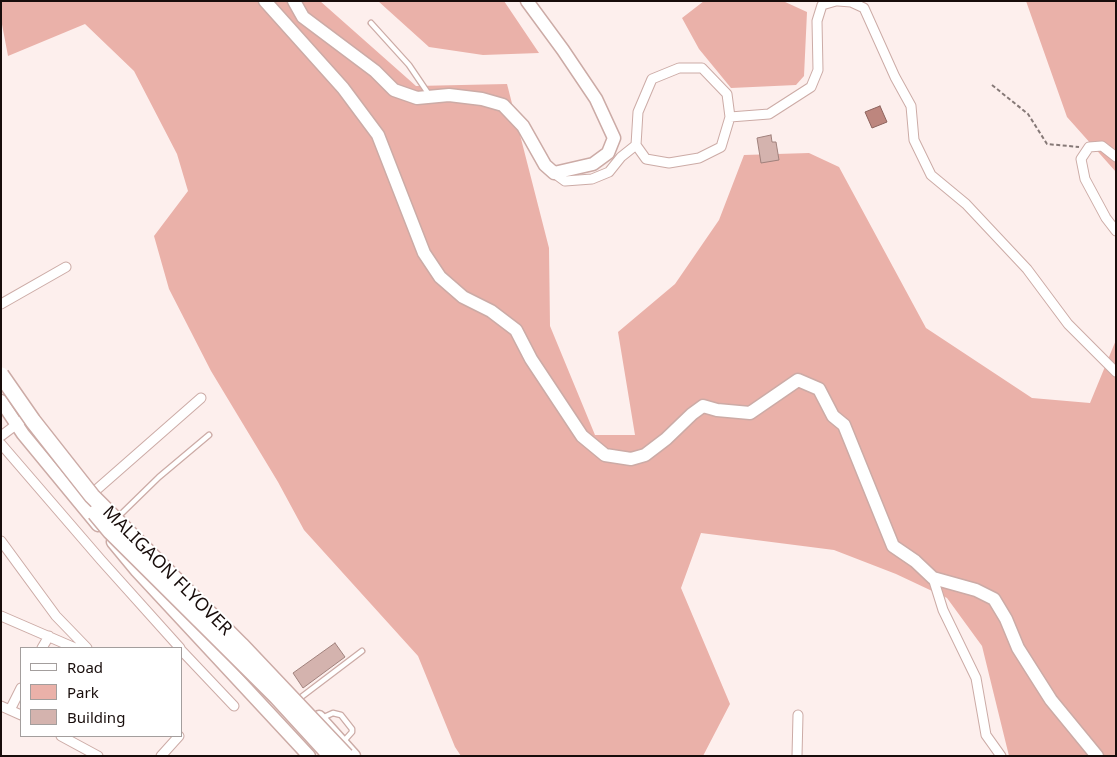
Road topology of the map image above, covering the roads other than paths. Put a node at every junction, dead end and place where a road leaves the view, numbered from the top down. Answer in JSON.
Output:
{"nodes":[{"id":1,"x":265,"y":1,"type":"edge"},
{"id":2,"x":294,"y":1,"type":"edge"},
{"id":3,"x":527,"y":1,"type":"edge"},
{"id":4,"x":837,"y":1,"type":"edge"},
{"id":5,"x":821,"y":3,"type":"edge"},
{"id":6,"x":371,"y":23,"type":"dead end"},
{"id":7,"x":431,"y":97,"type":"junction"},
{"id":8,"x":730,"y":117,"type":"junction"},
{"id":9,"x":636,"y":145,"type":"junction"},
{"id":10,"x":1116,"y":157,"type":"edge"},
{"id":11,"x":554,"y":173,"type":"junction"},
{"id":12,"x":1116,"y":231,"type":"edge"},
{"id":13,"x":66,"y":266,"type":"dead end"},
{"id":14,"x":1,"y":304,"type":"edge"},
{"id":15,"x":1,"y":366,"type":"edge"},
{"id":16,"x":1116,"y":372,"type":"edge"},
{"id":17,"x":1,"y":375,"type":"edge"},
{"id":18,"x":1,"y":392,"type":"edge"},
{"id":19,"x":201,"y":398,"type":"dead end"},
{"id":20,"x":1,"y":401,"type":"edge"},
{"id":21,"x":32,"y":413,"type":"junction"},
{"id":22,"x":16,"y":425,"type":"junction"},
{"id":23,"x":209,"y":435,"type":"dead end"},
{"id":24,"x":1,"y":436,"type":"edge"},
{"id":25,"x":1,"y":444,"type":"edge"},
{"id":26,"x":95,"y":491,"type":"junction"},
{"id":27,"x":117,"y":518,"type":"junction"},
{"id":28,"x":1,"y":541,"type":"edge"},
{"id":29,"x":933,"y":578,"type":"junction"},
{"id":30,"x":1,"y":616,"type":"edge"},
{"id":31,"x":49,"y":636,"type":"junction"},
{"id":32,"x":43,"y":647,"type":"edge"},
{"id":33,"x":73,"y":647,"type":"edge"},
{"id":34,"x":86,"y":647,"type":"edge"},
{"id":35,"x":178,"y":647,"type":"edge"},
{"id":36,"x":182,"y":651,"type":"edge"},
{"id":37,"x":362,"y":651,"type":"dead end"},
{"id":38,"x":20,"y":689,"type":"edge"},
{"id":39,"x":300,"y":698,"type":"junction"},
{"id":40,"x":234,"y":706,"type":"dead end"},
{"id":41,"x":5,"y":708,"type":"edge"},
{"id":42,"x":20,"y":715,"type":"edge"},
{"id":43,"x":798,"y":715,"type":"dead end"},
{"id":44,"x":63,"y":737,"type":"edge"},
{"id":45,"x":178,"y":737,"type":"edge"},
{"id":46,"x":344,"y":749,"type":"edge"},
{"id":47,"x":98,"y":756,"type":"edge"},
{"id":48,"x":161,"y":756,"type":"edge"},
{"id":49,"x":309,"y":756,"type":"edge"},
{"id":50,"x":331,"y":756,"type":"edge"},
{"id":51,"x":354,"y":756,"type":"edge"},
{"id":52,"x":797,"y":756,"type":"edge"},
{"id":53,"x":1001,"y":756,"type":"edge"},
{"id":54,"x":1098,"y":756,"type":"edge"}],
"edges":[{"from":1,"to":29,"type":"street"},
{"from":2,"to":7,"type":"street"},
{"from":3,"to":11,"type":"street"},
{"from":4,"to":5,"type":"street"},
{"from":4,"to":16,"type":"street"},
{"from":5,"to":8,"type":"street"},
{"from":6,"to":7,"type":"lane"},
{"from":7,"to":11,"type":"street"},
{"from":8,"to":9,"type":"street"},
{"from":8,"to":9,"type":"street"},
{"from":9,"to":11,"type":"street"},
{"from":10,"to":12,"type":"street"},
{"from":13,"to":14,"type":"street"},
{"from":15,"to":21,"type":"street"},
{"from":17,"to":46,"type":"main road","name":"MALIGAON FLYOVER","bridge":true},
{"from":18,"to":50,"type":"main road","name":"MALIGAON FLYOVER","bridge":true},
{"from":19,"to":26,"type":"street"},
{"from":20,"to":22,"type":"street"},
{"from":21,"to":22,"type":"street"},
{"from":21,"to":26,"type":"street"},
{"from":22,"to":24,"type":"street"},
{"from":22,"to":49,"type":"street"},
{"from":23,"to":27,"type":"lane"},
{"from":25,"to":35,"type":"street"},
{"from":26,"to":27,"type":"street"},
{"from":27,"to":39,"type":"street"},
{"from":28,"to":34,"type":"street"},
{"from":29,"to":53,"type":"street"},
{"from":29,"to":54,"type":"street"},
{"from":30,"to":31,"type":"street"},
{"from":31,"to":32,"type":"street"},
{"from":31,"to":33,"type":"street"},
{"from":36,"to":40,"type":"street"},
{"from":37,"to":39,"type":"lane"},
{"from":38,"to":41,"type":"street"},
{"from":39,"to":46,"type":"street"},
{"from":41,"to":42,"type":"street"},
{"from":43,"to":52,"type":"street"},
{"from":44,"to":47,"type":"street"},
{"from":45,"to":48,"type":"street"},
{"from":46,"to":51,"type":"street"}]}
